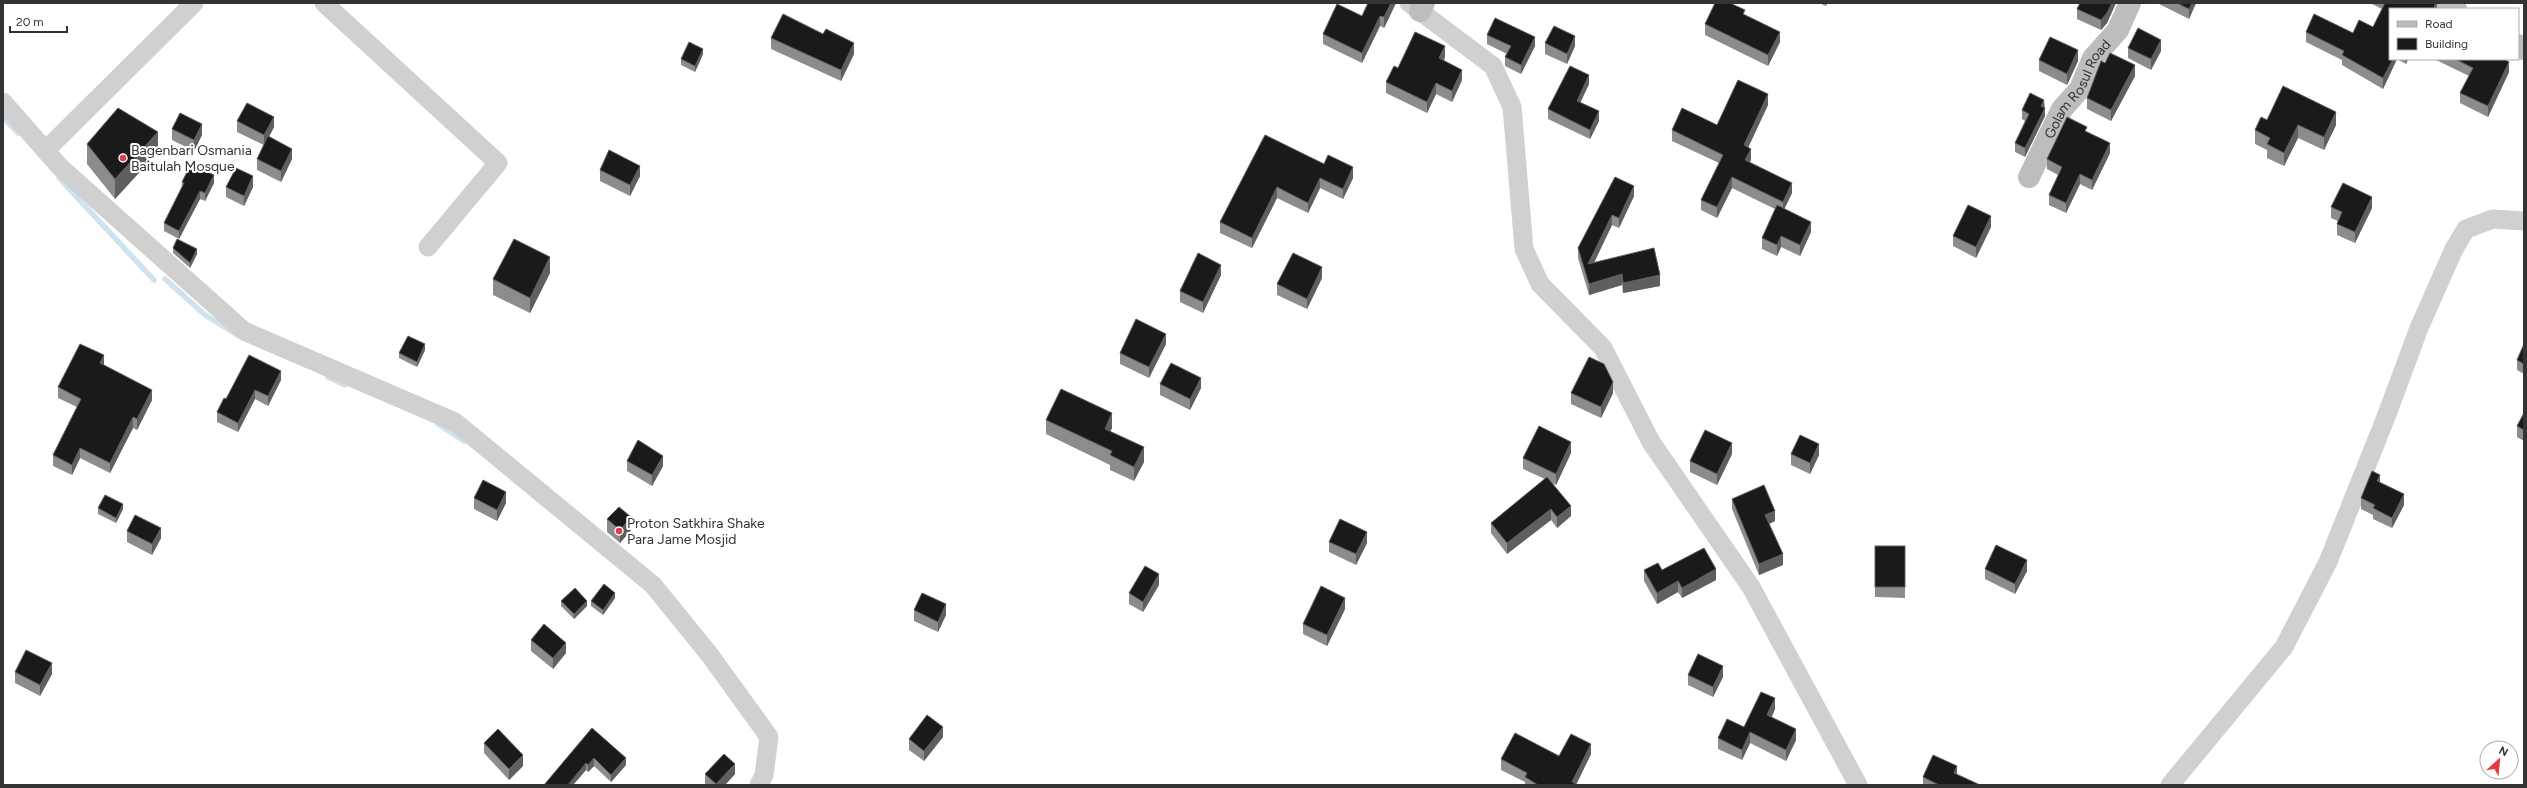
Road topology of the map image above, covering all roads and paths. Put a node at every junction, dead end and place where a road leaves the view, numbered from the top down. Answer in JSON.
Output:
{"nodes":[{"id":1,"x":194,"y":3,"type":"edge"},
{"id":2,"x":324,"y":3,"type":"edge"},
{"id":3,"x":2130,"y":3,"type":"edge"},
{"id":4,"x":1418,"y":6,"type":"edge"},
{"id":5,"x":3,"y":102,"type":"edge"},
{"id":6,"x":46,"y":150,"type":"junction"},
{"id":7,"x":2029,"y":177,"type":"dead end"},
{"id":8,"x":2524,"y":221,"type":"edge"},
{"id":9,"x":428,"y":247,"type":"dead end"},
{"id":10,"x":759,"y":785,"type":"edge"},
{"id":11,"x":1858,"y":785,"type":"edge"},
{"id":12,"x":2170,"y":785,"type":"edge"}],
"edges":[{"from":1,"to":6,"type":"street"},
{"from":2,"to":9,"type":"street"},
{"from":3,"to":7,"type":"street","name":"Golam Rosul Road"},
{"from":4,"to":11,"type":"street"},
{"from":5,"to":6,"type":"street"},
{"from":6,"to":10,"type":"street"},
{"from":8,"to":12,"type":"street"}]}
